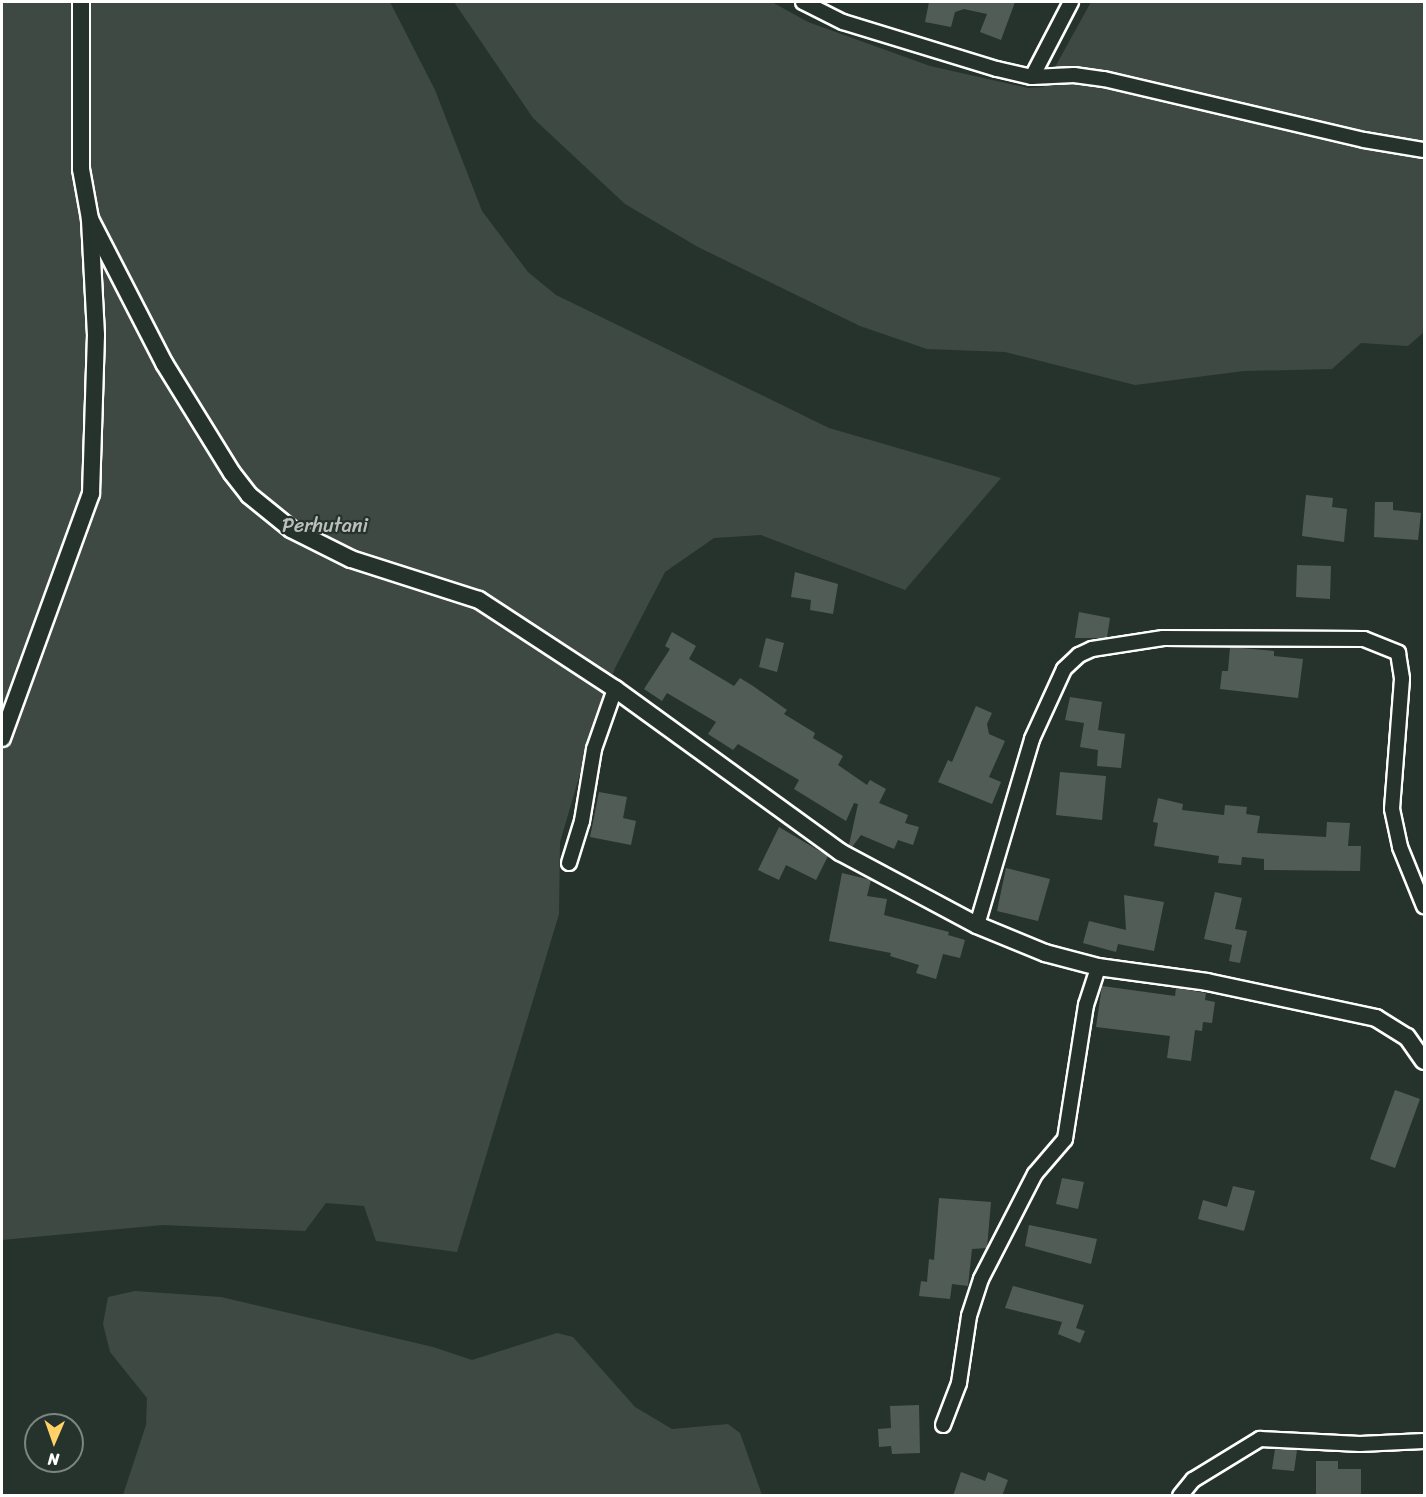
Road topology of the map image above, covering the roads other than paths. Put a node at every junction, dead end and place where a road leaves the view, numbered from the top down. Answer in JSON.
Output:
{"nodes":[{"id":1,"x":81,"y":2,"type":"edge"},
{"id":2,"x":803,"y":2,"type":"edge"},
{"id":3,"x":1071,"y":2,"type":"edge"},
{"id":4,"x":1032,"y":77,"type":"junction"},
{"id":5,"x":1425,"y":150,"type":"edge"},
{"id":6,"x":90,"y":219,"type":"junction"},
{"id":7,"x":615,"y":689,"type":"junction"},
{"id":8,"x":2,"y":738,"type":"edge"},
{"id":9,"x":569,"y":863,"type":"dead end"},
{"id":10,"x":1425,"y":906,"type":"edge"},
{"id":11,"x":977,"y":925,"type":"junction"},
{"id":12,"x":1098,"y":967,"type":"junction"},
{"id":13,"x":1425,"y":1056,"type":"edge"},
{"id":14,"x":1424,"y":1061,"type":"edge"},
{"id":15,"x":943,"y":1425,"type":"dead end"},
{"id":16,"x":1425,"y":1442,"type":"edge"},
{"id":17,"x":1180,"y":1496,"type":"edge"}],
"edges":[{"from":1,"to":6,"type":"street"},
{"from":2,"to":4,"type":"street"},
{"from":3,"to":4,"type":"street"},
{"from":4,"to":5,"type":"street"},
{"from":6,"to":7,"type":"street"},
{"from":6,"to":8,"type":"street"},
{"from":7,"to":9,"type":"street"},
{"from":7,"to":11,"type":"street"},
{"from":10,"to":11,"type":"street"},
{"from":11,"to":12,"type":"street"},
{"from":12,"to":14,"type":"street"},
{"from":12,"to":15,"type":"street"},
{"from":13,"to":14,"type":"street"},
{"from":16,"to":17,"type":"street"}]}
